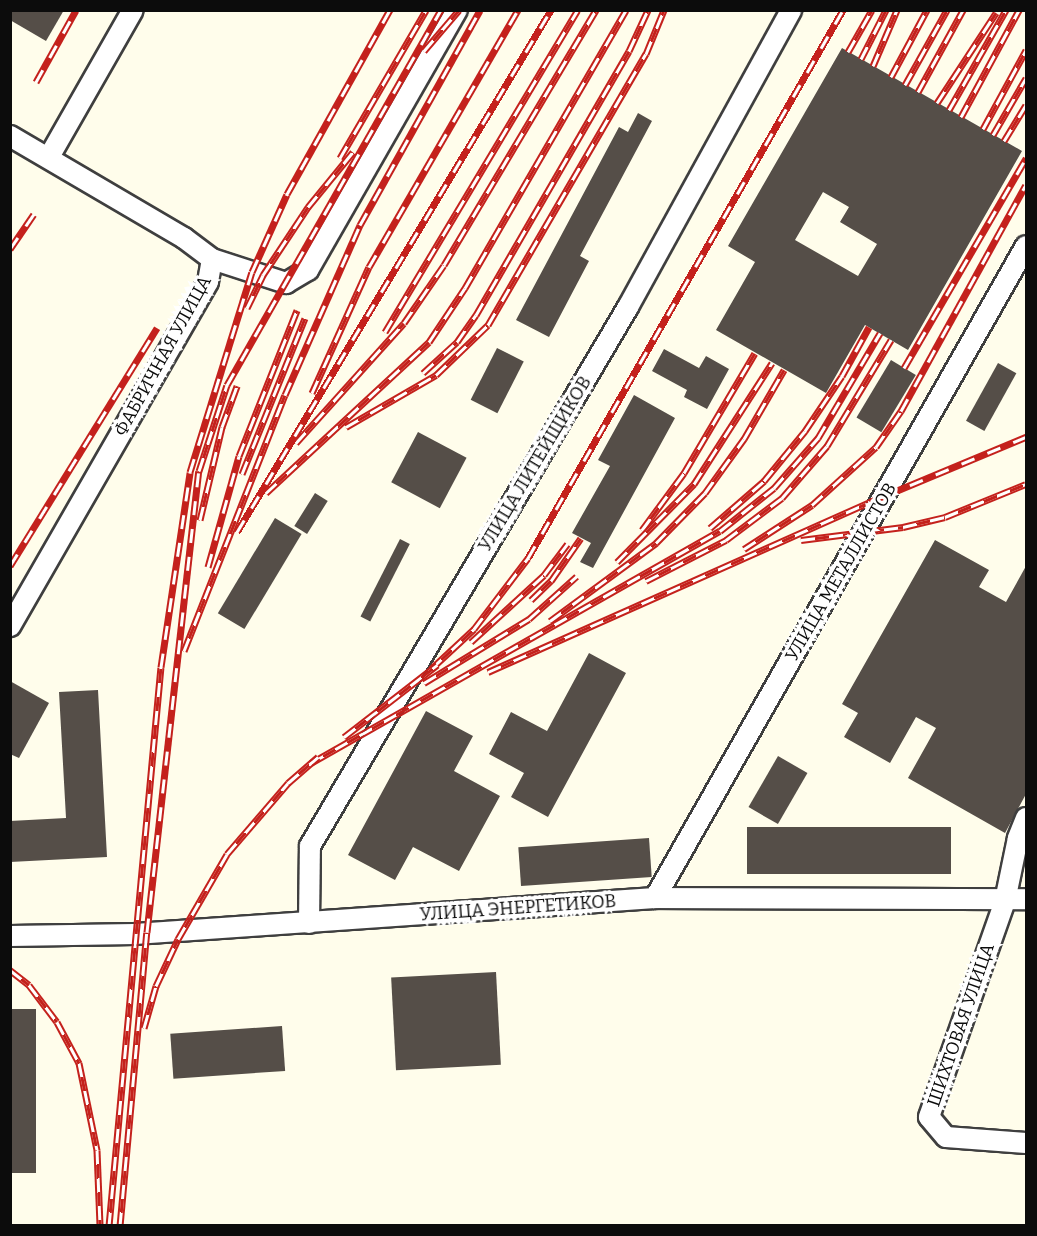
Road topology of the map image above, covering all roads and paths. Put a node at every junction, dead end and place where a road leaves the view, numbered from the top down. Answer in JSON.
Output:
{"nodes":[{"id":1,"x":133,"y":10,"type":"edge"},
{"id":2,"x":457,"y":10,"type":"edge"},
{"id":3,"x":790,"y":10,"type":"edge"},
{"id":4,"x":10,"y":136,"type":"edge"},
{"id":5,"x":49,"y":157,"type":"junction"},
{"id":6,"x":1026,"y":246,"type":"edge"},
{"id":7,"x":212,"y":259,"type":"junction"},
{"id":8,"x":10,"y":626,"type":"edge"},
{"id":9,"x":1026,"y":818,"type":"edge"},
{"id":10,"x":655,"y":898,"type":"junction"},
{"id":11,"x":1026,"y":899,"type":"edge"},
{"id":12,"x":1005,"y":901,"type":"junction"},
{"id":13,"x":309,"y":923,"type":"junction"},
{"id":14,"x":10,"y":936,"type":"edge"},
{"id":15,"x":1026,"y":1143,"type":"edge"}],
"edges":[{"from":1,"to":5,"type":"street"},
{"from":2,"to":7,"type":"street"},
{"from":3,"to":13,"type":"street","name":"УЛИЦА ЛИТЕЙЩИКОВ"},
{"from":4,"to":5,"type":"street","name":"ФАБРИЧНАЯ УЛИЦА"},
{"from":5,"to":7,"type":"street","name":"ФАБРИЧНАЯ УЛИЦА"},
{"from":6,"to":10,"type":"street","name":"УЛИЦА МЕТАЛЛИСТОВ"},
{"from":7,"to":8,"type":"street","name":"ФАБРИЧНАЯ УЛИЦА"},
{"from":9,"to":12,"type":"street"},
{"from":10,"to":12,"type":"street","name":"УЛИЦА ЭНЕРГЕТИКОВ"},
{"from":10,"to":13,"type":"street","name":"УЛИЦА ЭНЕРГЕТИКОВ"},
{"from":11,"to":12,"type":"street","name":"УЛИЦА ЭНЕРГЕТИКОВ"},
{"from":12,"to":15,"type":"street","name":"ШИХТОВАЯ УЛИЦА"},
{"from":13,"to":14,"type":"street","name":"УЛИЦА ЭНЕРГЕТИКОВ"}]}
